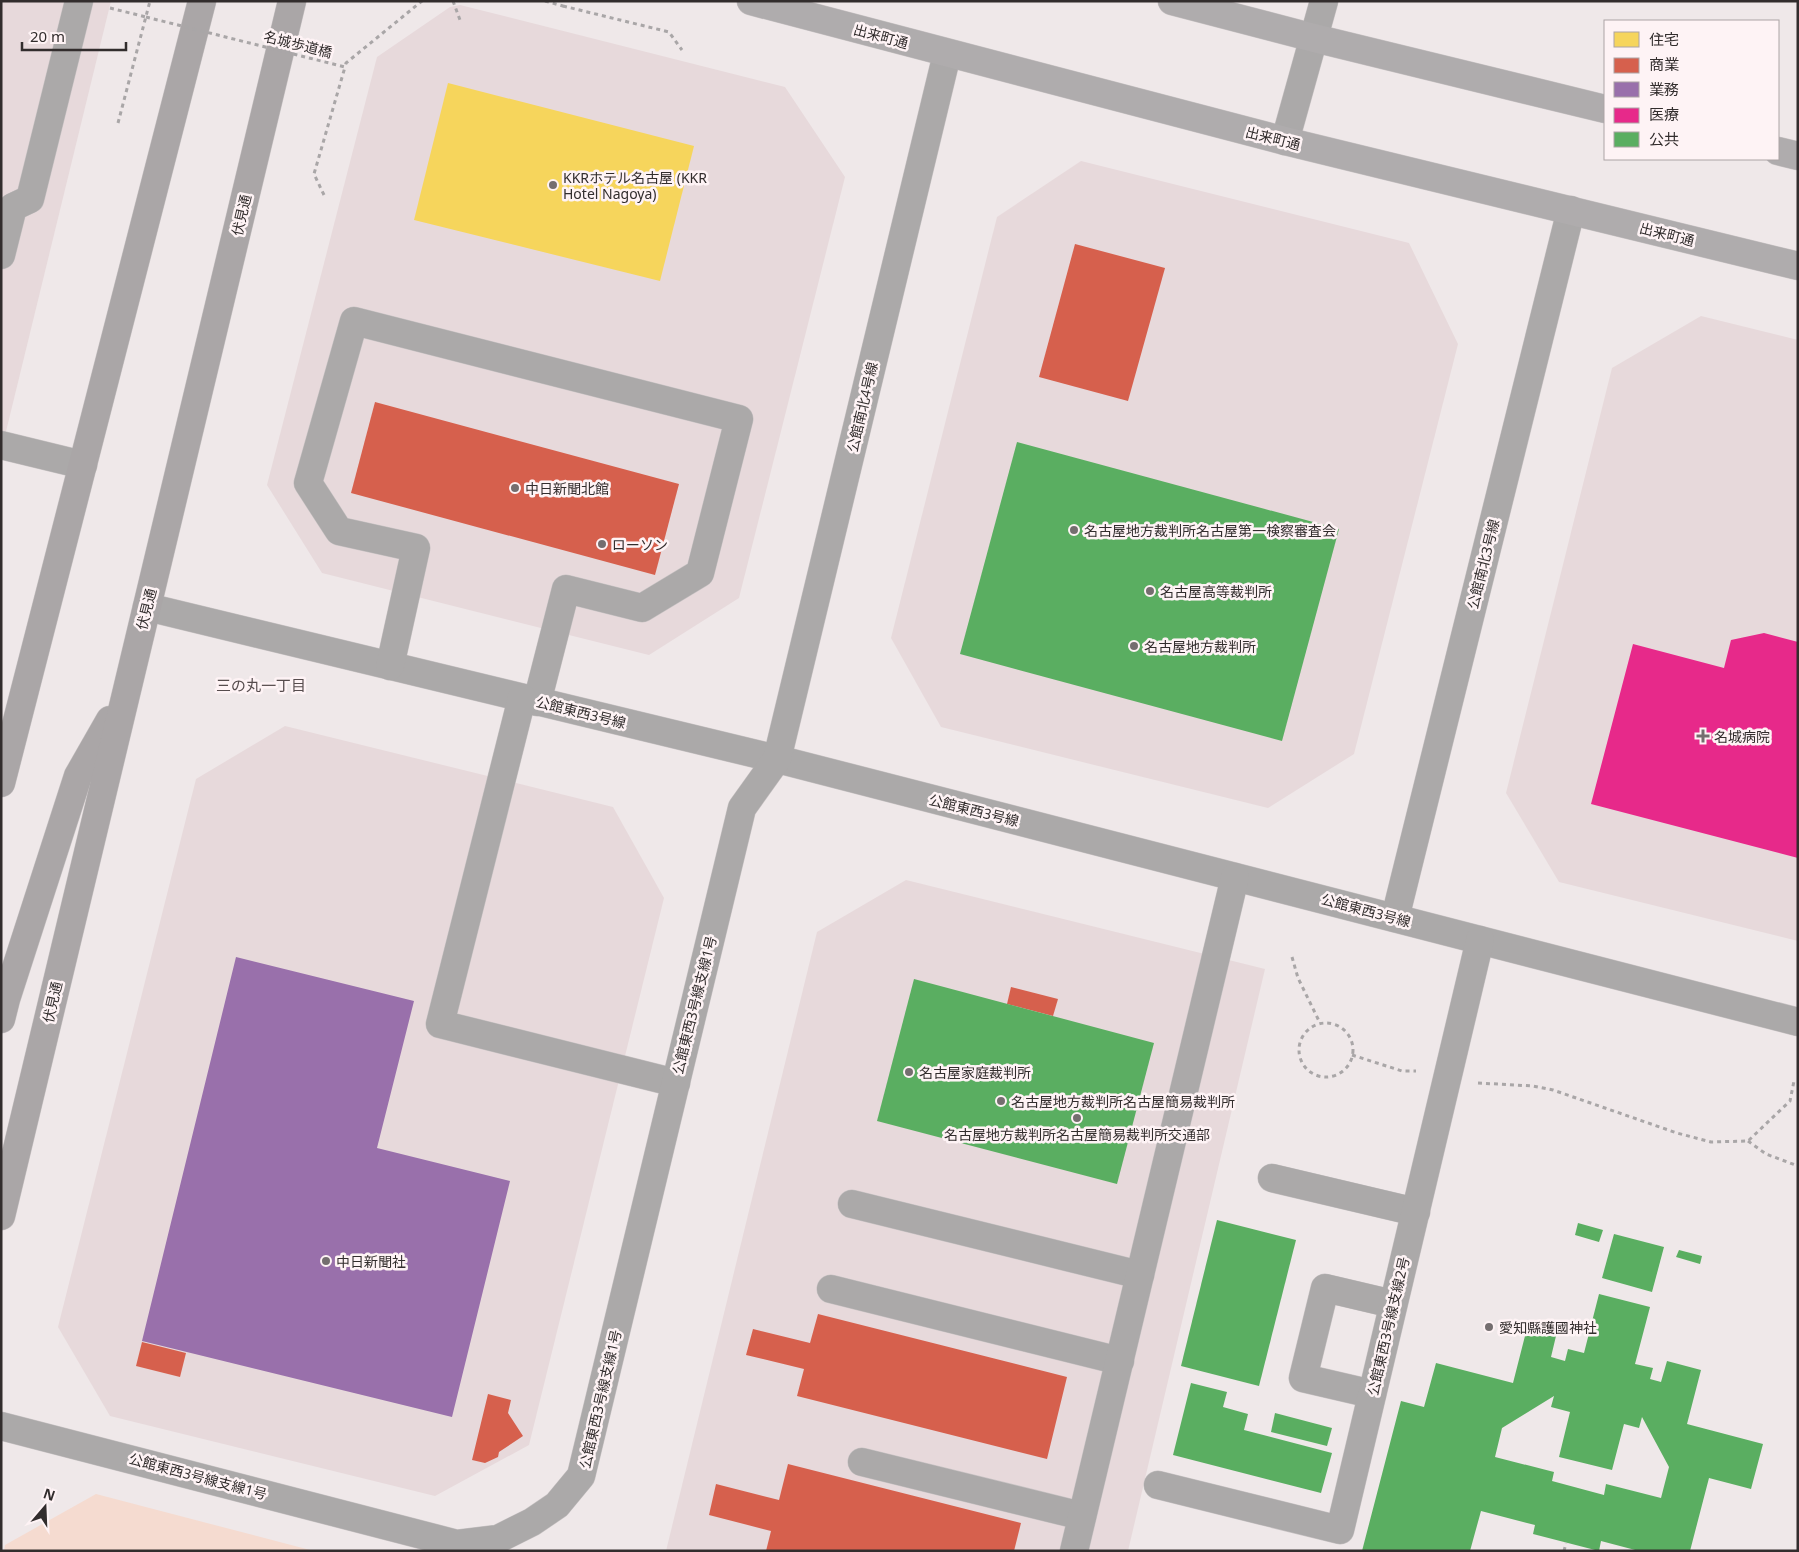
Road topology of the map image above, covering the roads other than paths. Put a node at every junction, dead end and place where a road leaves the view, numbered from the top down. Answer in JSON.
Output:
{"nodes":[{"id":1,"x":79,"y":1,"type":"edge"},
{"id":2,"x":202,"y":1,"type":"edge"},
{"id":3,"x":292,"y":1,"type":"edge"},
{"id":4,"x":751,"y":1,"type":"edge"},
{"id":5,"x":1172,"y":1,"type":"edge"},
{"id":6,"x":1324,"y":1,"type":"edge"},
{"id":7,"x":1314,"y":38,"type":"junction"},
{"id":8,"x":947,"y":54,"type":"junction"},
{"id":9,"x":1604,"y":109,"type":"edge"},
{"id":10,"x":1285,"y":141,"type":"junction"},
{"id":11,"x":1779,"y":151,"type":"edge"},
{"id":12,"x":1798,"y":156,"type":"edge"},
{"id":13,"x":1570,"y":210,"type":"junction"},
{"id":14,"x":1,"y":255,"type":"edge"},
{"id":15,"x":1798,"y":266,"type":"edge"},
{"id":16,"x":1,"y":445,"type":"edge"},
{"id":17,"x":83,"y":465,"type":"junction"},
{"id":18,"x":147,"y":607,"type":"junction"},
{"id":19,"x":390,"y":666,"type":"junction"},
{"id":20,"x":126,"y":692,"type":"junction"},
{"id":21,"x":530,"y":700,"type":"junction"},
{"id":22,"x":778,"y":759,"type":"junction"},
{"id":23,"x":1,"y":784,"type":"edge"},
{"id":24,"x":1234,"y":877,"type":"junction"},
{"id":25,"x":1395,"y":918,"type":"junction"},
{"id":26,"x":1480,"y":940,"type":"junction"},
{"id":27,"x":4,"y":1009,"type":"edge"},
{"id":28,"x":1798,"y":1022,"type":"edge"},
{"id":29,"x":676,"y":1083,"type":"junction"},
{"id":30,"x":1272,"y":1178,"type":"dead end"},
{"id":31,"x":852,"y":1204,"type":"dead end"},
{"id":32,"x":1416,"y":1212,"type":"junction"},
{"id":33,"x":1,"y":1216,"type":"edge"},
{"id":34,"x":1140,"y":1275,"type":"junction"},
{"id":35,"x":831,"y":1289,"type":"dead end"},
{"id":36,"x":1393,"y":1304,"type":"junction"},
{"id":37,"x":1120,"y":1361,"type":"junction"},
{"id":38,"x":1372,"y":1394,"type":"junction"},
{"id":39,"x":1,"y":1426,"type":"edge"},
{"id":40,"x":862,"y":1462,"type":"dead end"},
{"id":41,"x":1158,"y":1485,"type":"dead end"},
{"id":42,"x":1082,"y":1516,"type":"junction"},
{"id":43,"x":1074,"y":1551,"type":"edge"}],
"edges":[{"from":1,"to":14,"type":"street"},
{"from":2,"to":17,"type":"highway"},
{"from":3,"to":18,"type":"highway","name":"伏見通"},
{"from":4,"to":8,"type":"main road","name":"出来町通"},
{"from":5,"to":7,"type":"main road"},
{"from":6,"to":7,"type":"street"},
{"from":7,"to":9,"type":"main road"},
{"from":7,"to":10,"type":"street"},
{"from":8,"to":10,"type":"main road","name":"出来町通"},
{"from":8,"to":22,"type":"street","name":"公館南北4号線"},
{"from":10,"to":13,"type":"main road","name":"出来町通"},
{"from":11,"to":12,"type":"main road"},
{"from":13,"to":15,"type":"main road","name":"出来町通"},
{"from":13,"to":25,"type":"street","name":"公館南北3号線"},
{"from":16,"to":17,"type":"street"},
{"from":17,"to":23,"type":"highway"},
{"from":18,"to":19,"type":"street","name":"公館東西3号線"},
{"from":18,"to":20,"type":"highway","name":"伏見通"},
{"from":19,"to":21,"type":"street","name":"公館東西3号線"},
{"from":19,"to":21,"type":"street"},
{"from":20,"to":27,"type":"highway"},
{"from":20,"to":33,"type":"highway","name":"伏見通"},
{"from":21,"to":22,"type":"street","name":"公館東西3号線"},
{"from":21,"to":29,"type":"street"},
{"from":22,"to":24,"type":"street","name":"公館東西3号線"},
{"from":22,"to":29,"type":"street","name":"公館東西3号線支線1号"},
{"from":24,"to":25,"type":"street","name":"公館東西3号線"},
{"from":24,"to":34,"type":"street"},
{"from":25,"to":26,"type":"street","name":"公館東西3号線"},
{"from":26,"to":28,"type":"street","name":"公館東西3号線"},
{"from":26,"to":32,"type":"street","name":"公館東西3号線支線2号"},
{"from":29,"to":39,"type":"street","name":"公館東西3号線支線1号"},
{"from":30,"to":32,"type":"street"},
{"from":31,"to":34,"type":"street"},
{"from":32,"to":36,"type":"street","name":"公館東西3号線支線2号"},
{"from":34,"to":37,"type":"street"},
{"from":35,"to":37,"type":"street"},
{"from":36,"to":38,"type":"street","name":"公館東西3号線支線2号"},
{"from":36,"to":38,"type":"street"},
{"from":37,"to":42,"type":"street"},
{"from":38,"to":41,"type":"street","name":"公館東西3号線支線2号"},
{"from":40,"to":42,"type":"street"},
{"from":42,"to":43,"type":"street"}]}
